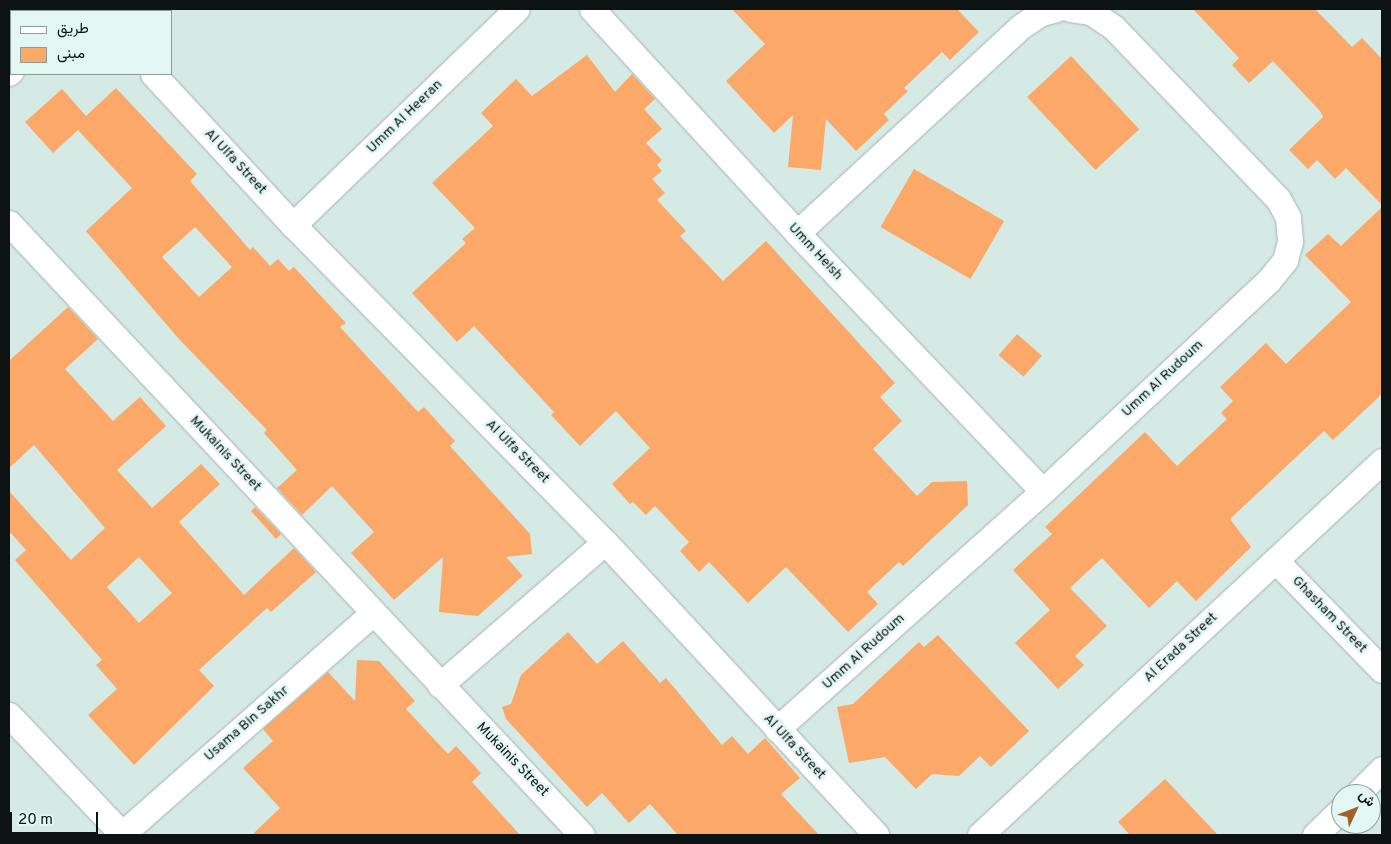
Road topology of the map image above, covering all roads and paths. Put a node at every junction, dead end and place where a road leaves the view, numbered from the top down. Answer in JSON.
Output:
{"nodes":[{"id":1,"x":517,"y":9,"type":"edge"},
{"id":2,"x":592,"y":9,"type":"edge"},
{"id":3,"x":1057,"y":9,"type":"edge"},
{"id":4,"x":1070,"y":9,"type":"edge"},
{"id":5,"x":154,"y":75,"type":"edge"},
{"id":6,"x":9,"y":223,"type":"edge"},
{"id":7,"x":293,"y":225,"type":"junction"},
{"id":8,"x":797,"y":234,"type":"junction"},
{"id":9,"x":1382,"y":461,"type":"edge"},
{"id":10,"x":1043,"y":491,"type":"junction"},
{"id":11,"x":605,"y":542,"type":"junction"},
{"id":12,"x":1276,"y":560,"type":"junction"},
{"id":13,"x":373,"y":613,"type":"junction"},
{"id":14,"x":1382,"y":670,"type":"edge"},
{"id":15,"x":440,"y":685,"type":"junction"},
{"id":16,"x":9,"y":715,"type":"edge"},
{"id":17,"x":777,"y":729,"type":"junction"},
{"id":18,"x":1382,"y":769,"type":"edge"},
{"id":19,"x":1367,"y":784,"type":"edge"},
{"id":20,"x":1331,"y":820,"type":"edge"},
{"id":21,"x":121,"y":835,"type":"edge"},
{"id":22,"x":582,"y":835,"type":"edge"},
{"id":23,"x":876,"y":835,"type":"edge"},
{"id":24,"x":980,"y":835,"type":"edge"},
{"id":25,"x":1315,"y":835,"type":"edge"}],
"edges":[{"from":1,"to":7,"type":"street","name":"Umm Al Heeran"},
{"from":2,"to":8,"type":"street","name":"Umm Heish"},
{"from":3,"to":8,"type":"street"},
{"from":4,"to":10,"type":"street","name":"Umm Al Rudoum"},
{"from":5,"to":7,"type":"street","name":"Al Ulfa Street"},
{"from":6,"to":13,"type":"street","name":"Mukainis Street"},
{"from":7,"to":11,"type":"street","name":"Al Ulfa Street"},
{"from":8,"to":10,"type":"street","name":"Umm Heish"},
{"from":9,"to":12,"type":"street","name":"Al Erada Street"},
{"from":10,"to":17,"type":"street","name":"Umm Al Rudoum"},
{"from":11,"to":15,"type":"street"},
{"from":11,"to":17,"type":"street","name":"Al Ulfa Street"},
{"from":12,"to":14,"type":"street","name":"Ghasham Street"},
{"from":12,"to":24,"type":"street","name":"Al Erada Street"},
{"from":13,"to":15,"type":"street","name":"Mukainis Street"},
{"from":13,"to":21,"type":"street","name":"Usama Bin Sakhr"},
{"from":15,"to":22,"type":"street","name":"Mukainis Street"},
{"from":16,"to":21,"type":"street"},
{"from":17,"to":23,"type":"street","name":"Al Ulfa Street"},
{"from":18,"to":19,"type":"street"},
{"from":20,"to":25,"type":"street"}]}
